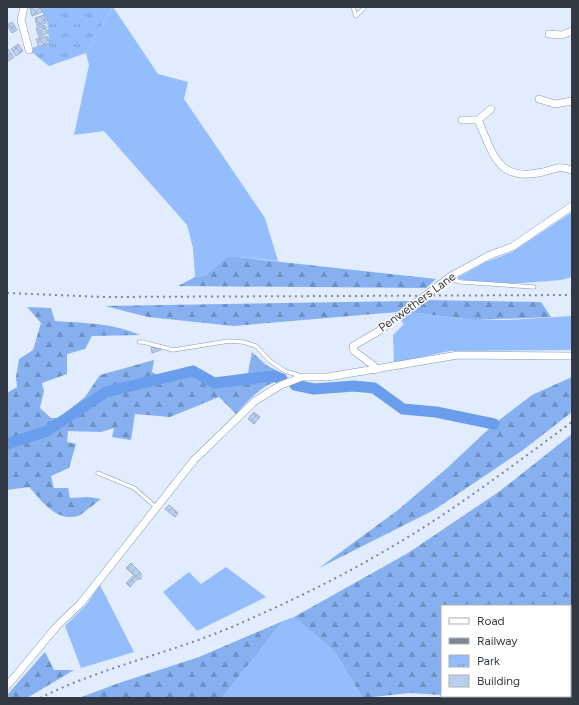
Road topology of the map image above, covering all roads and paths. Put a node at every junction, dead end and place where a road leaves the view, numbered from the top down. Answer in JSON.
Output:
{"nodes":[{"id":1,"x":24,"y":7,"type":"edge"},
{"id":2,"x":353,"y":7,"type":"edge"},
{"id":3,"x":365,"y":7,"type":"edge"},
{"id":4,"x":572,"y":31,"type":"edge"},
{"id":5,"x":549,"y":34,"type":"dead end"},
{"id":6,"x":29,"y":50,"type":"dead end"},
{"id":7,"x":539,"y":99,"type":"dead end"},
{"id":8,"x":572,"y":101,"type":"edge"},
{"id":9,"x":491,"y":109,"type":"dead end"},
{"id":10,"x":462,"y":120,"type":"dead end"},
{"id":11,"x":478,"y":120,"type":"junction"},
{"id":12,"x":572,"y":170,"type":"edge"},
{"id":13,"x":572,"y":206,"type":"edge"},
{"id":14,"x":451,"y":276,"type":"junction"},
{"id":15,"x":534,"y":287,"type":"dead end"},
{"id":16,"x":139,"y":342,"type":"dead end"},
{"id":17,"x":572,"y":356,"type":"edge"},
{"id":18,"x":375,"y":370,"type":"junction"},
{"id":19,"x":302,"y":377,"type":"junction"},
{"id":20,"x":98,"y":473,"type":"dead end"},
{"id":21,"x":157,"y":508,"type":"junction"},
{"id":22,"x":7,"y":686,"type":"edge"}],
"edges":[{"from":1,"to":6,"type":"street"},
{"from":2,"to":3,"type":"lane"},
{"from":4,"to":5,"type":"street"},
{"from":7,"to":8,"type":"street"},
{"from":9,"to":11,"type":"street"},
{"from":10,"to":11,"type":"street"},
{"from":11,"to":12,"type":"street"},
{"from":13,"to":14,"type":"street","name":"Penwethers Lane"},
{"from":14,"to":15,"type":"lane"},
{"from":14,"to":18,"type":"street","name":"Penwethers Lane"},
{"from":16,"to":19,"type":"lane"},
{"from":17,"to":18,"type":"street"},
{"from":18,"to":19,"type":"street"},
{"from":19,"to":21,"type":"street"},
{"from":20,"to":21,"type":"lane"},
{"from":21,"to":22,"type":"street"}]}
